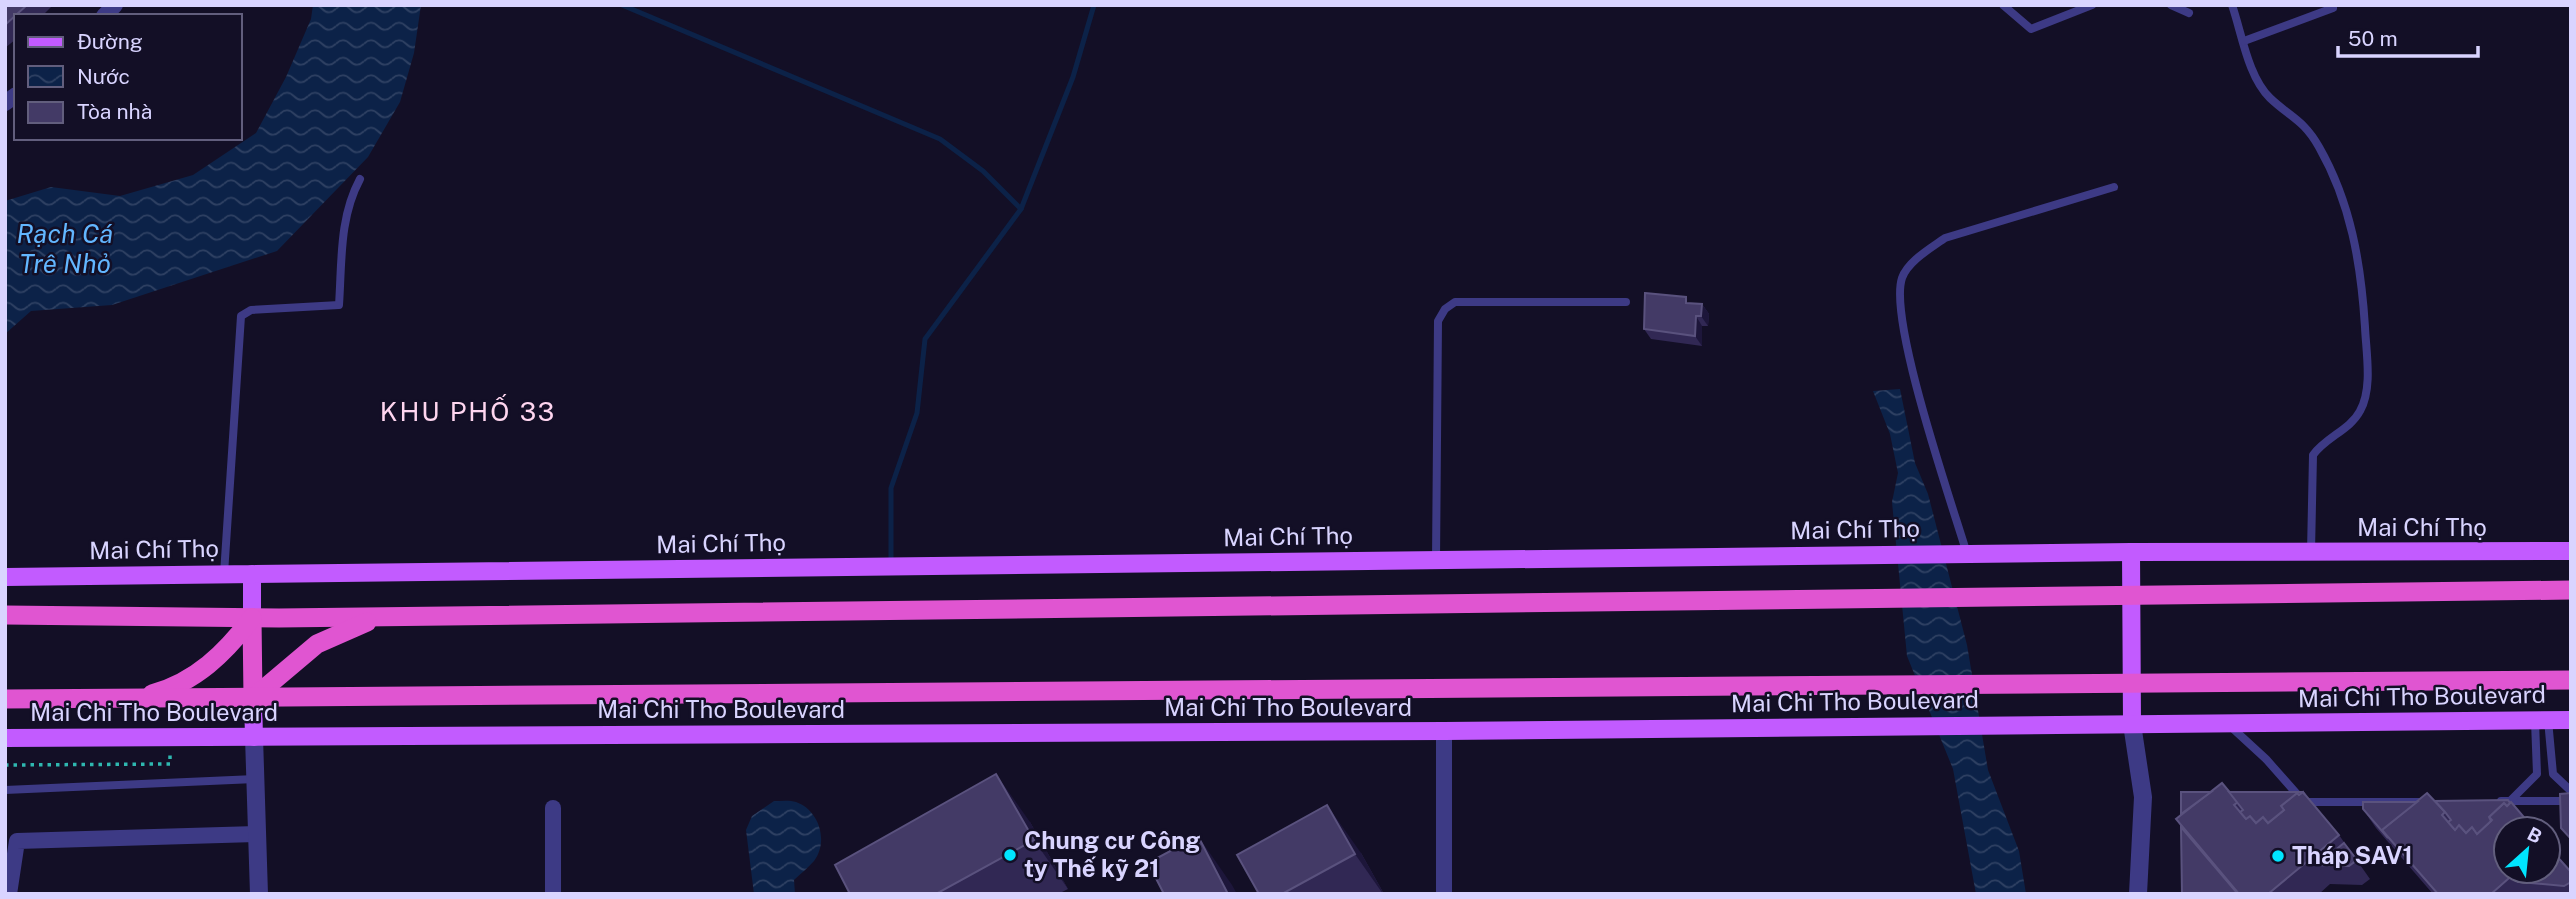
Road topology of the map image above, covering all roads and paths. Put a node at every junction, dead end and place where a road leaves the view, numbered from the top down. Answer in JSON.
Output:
{"nodes":[{"id":1,"x":2003,"y":5,"type":"edge"},
{"id":2,"x":2092,"y":5,"type":"edge"},
{"id":3,"x":2171,"y":5,"type":"edge"},
{"id":4,"x":2232,"y":5,"type":"edge"},
{"id":5,"x":2333,"y":8,"type":"dead end"},
{"id":6,"x":2189,"y":13,"type":"dead end"},
{"id":7,"x":2244,"y":41,"type":"junction"},
{"id":8,"x":360,"y":179,"type":"dead end"},
{"id":9,"x":2114,"y":187,"type":"dead end"},
{"id":10,"x":1626,"y":302,"type":"dead end"},
{"id":11,"x":2571,"y":551,"type":"edge"},
{"id":12,"x":2130,"y":552,"type":"junction"},
{"id":13,"x":2311,"y":553,"type":"junction"},
{"id":14,"x":1967,"y":554,"type":"junction"},
{"id":15,"x":1436,"y":560,"type":"junction"},
{"id":16,"x":224,"y":574,"type":"junction"},
{"id":17,"x":252,"y":574,"type":"junction"},
{"id":18,"x":5,"y":577,"type":"edge"},
{"id":19,"x":2571,"y":590,"type":"edge"},
{"id":20,"x":2131,"y":594,"type":"junction"},
{"id":21,"x":5,"y":615,"type":"edge"},
{"id":22,"x":384,"y":617,"type":"junction"},
{"id":23,"x":252,"y":618,"type":"junction"},
{"id":24,"x":2571,"y":680,"type":"edge"},
{"id":25,"x":2131,"y":684,"type":"junction"},
{"id":26,"x":253,"y":698,"type":"junction"},
{"id":27,"x":5,"y":699,"type":"edge"},
{"id":28,"x":133,"y":699,"type":"junction"},
{"id":29,"x":2542,"y":720,"type":"junction"},
{"id":30,"x":2571,"y":720,"type":"edge"},
{"id":31,"x":2227,"y":723,"type":"junction"},
{"id":32,"x":2132,"y":724,"type":"junction"},
{"id":33,"x":1444,"y":731,"type":"junction"},
{"id":34,"x":170,"y":737,"type":"junction"},
{"id":35,"x":254,"y":737,"type":"junction"},
{"id":36,"x":5,"y":738,"type":"edge"},
{"id":37,"x":5,"y":765,"type":"edge"},
{"id":38,"x":256,"y":779,"type":"junction"},
{"id":39,"x":5,"y":790,"type":"edge"},
{"id":40,"x":2571,"y":791,"type":"edge"},
{"id":41,"x":2496,"y":801,"type":"edge"},
{"id":42,"x":2510,"y":801,"type":"junction"},
{"id":43,"x":2571,"y":801,"type":"edge"},
{"id":44,"x":2427,"y":802,"type":"edge"},
{"id":45,"x":554,"y":808,"type":"dead end"},
{"id":46,"x":257,"y":834,"type":"junction"},
{"id":47,"x":9,"y":894,"type":"edge"},
{"id":48,"x":259,"y":894,"type":"edge"},
{"id":49,"x":552,"y":894,"type":"edge"},
{"id":50,"x":1444,"y":894,"type":"edge"},
{"id":51,"x":2138,"y":894,"type":"edge"}],
"edges":[{"from":1,"to":2,"type":"lane"},
{"from":3,"to":6,"type":"lane"},
{"from":4,"to":7,"type":"lane"},
{"from":5,"to":7,"type":"lane"},
{"from":7,"to":13,"type":"lane"},
{"from":8,"to":16,"type":"lane"},
{"from":9,"to":14,"type":"lane"},
{"from":10,"to":15,"type":"lane"},
{"from":11,"to":13,"type":"main road","name":"Mai Chí Thọ"},
{"from":12,"to":13,"type":"main road","name":"Mai Chí Thọ"},
{"from":12,"to":14,"type":"main road","name":"Mai Chí Thọ"},
{"from":12,"to":20,"type":"main road"},
{"from":14,"to":15,"type":"main road","name":"Mai Chí Thọ"},
{"from":15,"to":17,"type":"main road","name":"Mai Chí Thọ"},
{"from":16,"to":17,"type":"main road","name":"Mai Chí Thọ"},
{"from":16,"to":18,"type":"main road","name":"Mai Chí Thọ"},
{"from":17,"to":23,"type":"main road"},
{"from":19,"to":20,"type":"highway"},
{"from":20,"to":22,"type":"highway"},
{"from":20,"to":25,"type":"main road"},
{"from":21,"to":23,"type":"highway"},
{"from":22,"to":23,"type":"highway"},
{"from":22,"to":26,"type":"highway"},
{"from":23,"to":26,"type":"highway"},
{"from":23,"to":28,"type":"highway"},
{"from":24,"to":25,"type":"highway","name":"Mai Chi Tho Boulevard"},
{"from":25,"to":26,"type":"highway","name":"Mai Chi Tho Boulevard"},
{"from":25,"to":32,"type":"main road"},
{"from":26,"to":28,"type":"highway","name":"Mai Chi Tho Boulevard"},
{"from":26,"to":35,"type":"main road"},
{"from":27,"to":28,"type":"highway","name":"Mai Chi Tho Boulevard"},
{"from":29,"to":30,"type":"main road","name":"Mai Chi Tho Boulevard"},
{"from":29,"to":31,"type":"main road","name":"Mai Chi Tho Boulevard"},
{"from":29,"to":40,"type":"lane"},
{"from":29,"to":42,"type":"lane"},
{"from":31,"to":32,"type":"main road","name":"Mai Chi Tho Boulevard"},
{"from":31,"to":44,"type":"lane"},
{"from":32,"to":33,"type":"main road","name":"Mai Chi Tho Boulevard"},
{"from":32,"to":51,"type":"street"},
{"from":33,"to":35,"type":"main road","name":"Mai Chi Tho Boulevard"},
{"from":33,"to":50,"type":"street"},
{"from":34,"to":35,"type":"main road","name":"Mai Chi Tho Boulevard"},
{"from":34,"to":36,"type":"main road","name":"Mai Chi Tho Boulevard"},
{"from":34,"to":37,"type":"path"},
{"from":35,"to":38,"type":"street"},
{"from":38,"to":39,"type":"lane"},
{"from":38,"to":46,"type":"street"},
{"from":41,"to":42,"type":"lane"},
{"from":42,"to":43,"type":"lane"},
{"from":45,"to":49,"type":"street"},
{"from":46,"to":47,"type":"street"},
{"from":46,"to":48,"type":"street"}]}
